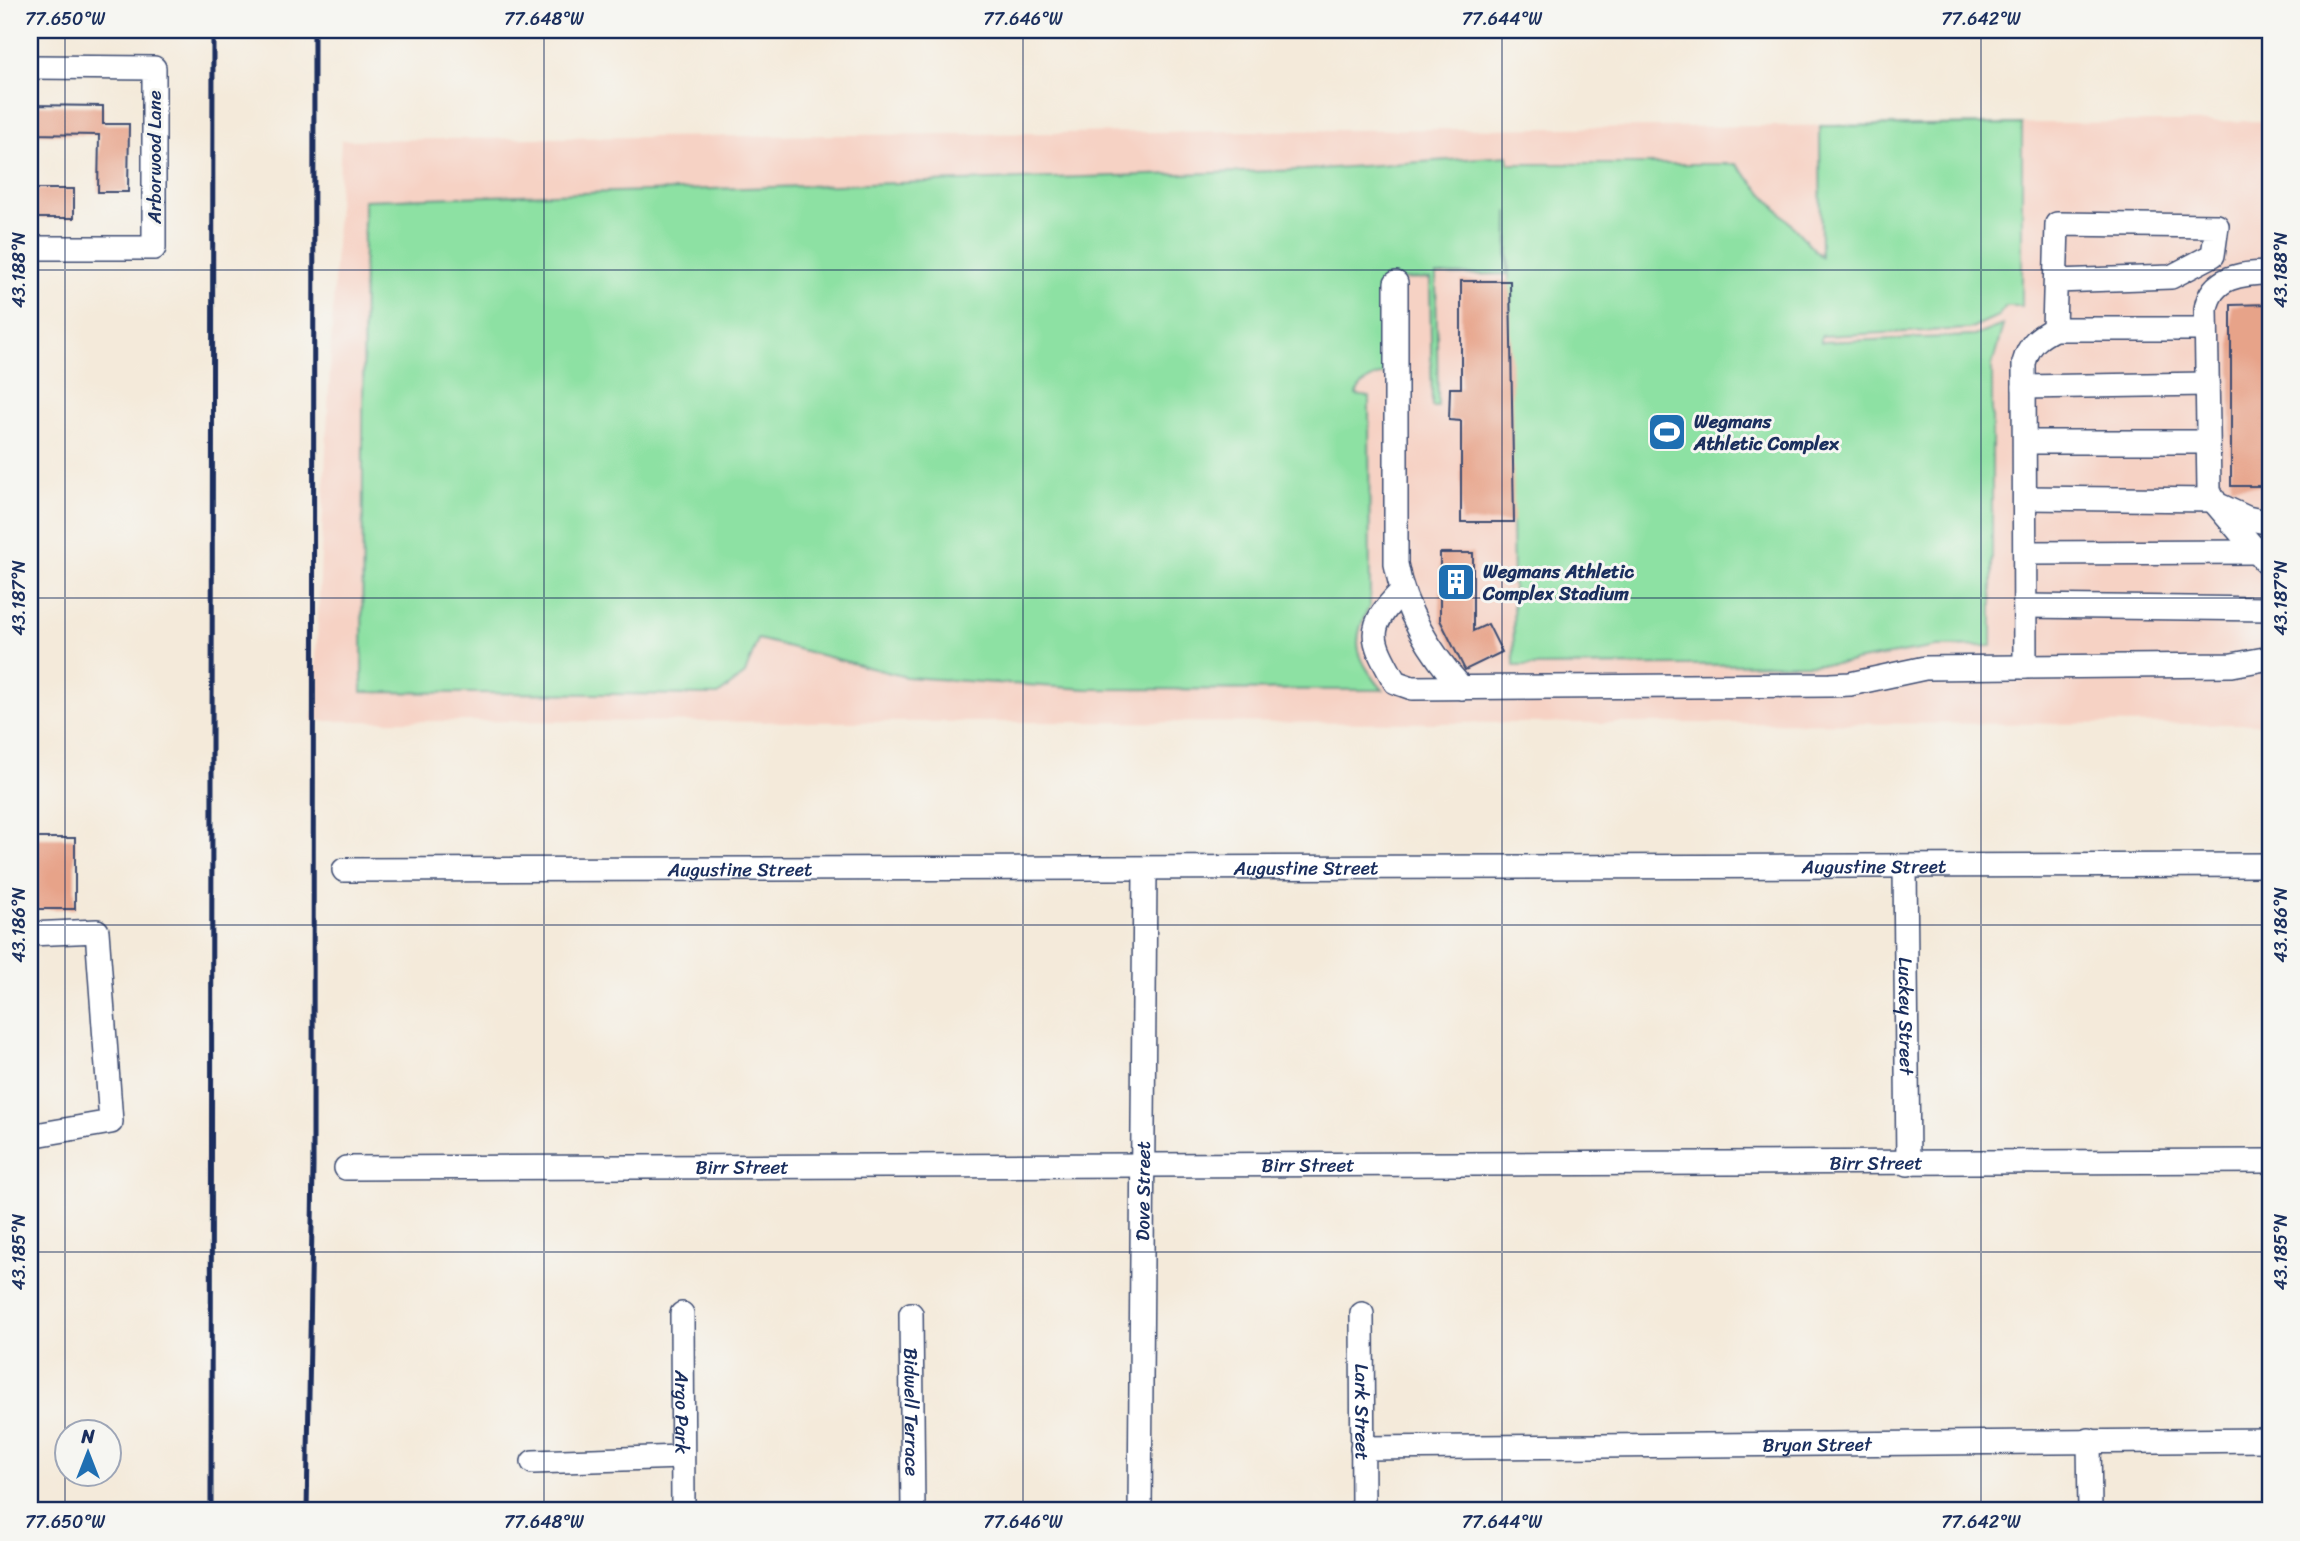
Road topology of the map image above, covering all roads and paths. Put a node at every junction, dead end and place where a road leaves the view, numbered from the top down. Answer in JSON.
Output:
{"nodes":[{"id":1,"x":30,"y":67,"type":"edge"},
{"id":2,"x":30,"y":248,"type":"edge"},
{"id":3,"x":2270,"y":273,"type":"edge"},
{"id":4,"x":2056,"y":281,"type":"junction"},
{"id":5,"x":1396,"y":283,"type":"dead end"},
{"id":6,"x":2054,"y":329,"type":"junction"},
{"id":7,"x":2206,"y":329,"type":"junction"},
{"id":8,"x":2207,"y":384,"type":"junction"},
{"id":9,"x":2024,"y":387,"type":"junction"},
{"id":10,"x":2025,"y":442,"type":"junction"},
{"id":11,"x":2207,"y":442,"type":"junction"},
{"id":12,"x":2025,"y":498,"type":"junction"},
{"id":13,"x":2215,"y":502,"type":"junction"},
{"id":14,"x":2270,"y":523,"type":"edge"},
{"id":15,"x":2025,"y":553,"type":"junction"},
{"id":16,"x":2265,"y":560,"type":"edge"},
{"id":17,"x":1401,"y":593,"type":"junction"},
{"id":18,"x":2025,"y":606,"type":"junction"},
{"id":19,"x":2270,"y":609,"type":"edge"},
{"id":20,"x":2270,"y":658,"type":"edge"},
{"id":21,"x":2025,"y":667,"type":"junction"},
{"id":22,"x":1462,"y":688,"type":"junction"},
{"id":23,"x":2270,"y":865,"type":"edge"},
{"id":24,"x":1905,"y":867,"type":"junction"},
{"id":25,"x":1145,"y":869,"type":"junction"},
{"id":26,"x":344,"y":870,"type":"dead end"},
{"id":27,"x":30,"y":934,"type":"edge"},
{"id":28,"x":30,"y":1136,"type":"edge"},
{"id":29,"x":2270,"y":1161,"type":"edge"},
{"id":30,"x":1908,"y":1164,"type":"junction"},
{"id":31,"x":1145,"y":1165,"type":"junction"},
{"id":32,"x":346,"y":1168,"type":"dead end"},
{"id":33,"x":682,"y":1314,"type":"dead end"},
{"id":34,"x":911,"y":1314,"type":"dead end"},
{"id":35,"x":1362,"y":1314,"type":"dead end"},
{"id":36,"x":2089,"y":1440,"type":"junction"},
{"id":37,"x":2270,"y":1440,"type":"edge"},
{"id":38,"x":1362,"y":1448,"type":"junction"},
{"id":39,"x":682,"y":1457,"type":"junction"},
{"id":40,"x":533,"y":1462,"type":"dead end"},
{"id":41,"x":683,"y":1511,"type":"edge"},
{"id":42,"x":913,"y":1511,"type":"edge"},
{"id":43,"x":1140,"y":1511,"type":"edge"},
{"id":44,"x":1363,"y":1511,"type":"edge"},
{"id":45,"x":2090,"y":1511,"type":"edge"}],
"edges":[{"from":1,"to":2,"type":"street","name":"Arborwood Lane"},
{"from":3,"to":7,"type":"street"},
{"from":4,"to":4,"type":"street"},
{"from":4,"to":6,"type":"street"},
{"from":5,"to":17,"type":"street"},
{"from":6,"to":7,"type":"street"},
{"from":6,"to":9,"type":"street"},
{"from":7,"to":8,"type":"street"},
{"from":8,"to":9,"type":"street"},
{"from":8,"to":11,"type":"street"},
{"from":9,"to":10,"type":"street"},
{"from":10,"to":11,"type":"street"},
{"from":10,"to":12,"type":"street"},
{"from":11,"to":13,"type":"street"},
{"from":12,"to":13,"type":"street"},
{"from":12,"to":15,"type":"street"},
{"from":13,"to":14,"type":"street"},
{"from":13,"to":16,"type":"street"},
{"from":15,"to":16,"type":"street"},
{"from":15,"to":18,"type":"street"},
{"from":17,"to":22,"type":"street"},
{"from":17,"to":22,"type":"street"},
{"from":18,"to":19,"type":"street"},
{"from":18,"to":21,"type":"street"},
{"from":20,"to":21,"type":"street"},
{"from":21,"to":22,"type":"street"},
{"from":23,"to":24,"type":"street","name":"Augustine Street"},
{"from":24,"to":25,"type":"street","name":"Augustine Street"},
{"from":24,"to":30,"type":"street","name":"Luckey Street"},
{"from":25,"to":26,"type":"street","name":"Augustine Street"},
{"from":25,"to":31,"type":"street","name":"Dove Street"},
{"from":27,"to":28,"type":"street"},
{"from":29,"to":30,"type":"street","name":"Birr Street"},
{"from":30,"to":31,"type":"street","name":"Birr Street"},
{"from":31,"to":32,"type":"street","name":"Birr Street"},
{"from":31,"to":43,"type":"street","name":"Dove Street"},
{"from":33,"to":39,"type":"street","name":"Argo Park"},
{"from":34,"to":42,"type":"street","name":"Bidwell Terrace"},
{"from":35,"to":38,"type":"street","name":"Lark Street"},
{"from":36,"to":37,"type":"street","name":"Bryan Street"},
{"from":36,"to":38,"type":"street","name":"Bryan Street"},
{"from":36,"to":45,"type":"street"},
{"from":38,"to":44,"type":"street","name":"Lark Street"},
{"from":39,"to":40,"type":"street"},
{"from":39,"to":41,"type":"street","name":"Argo Park"}]}
